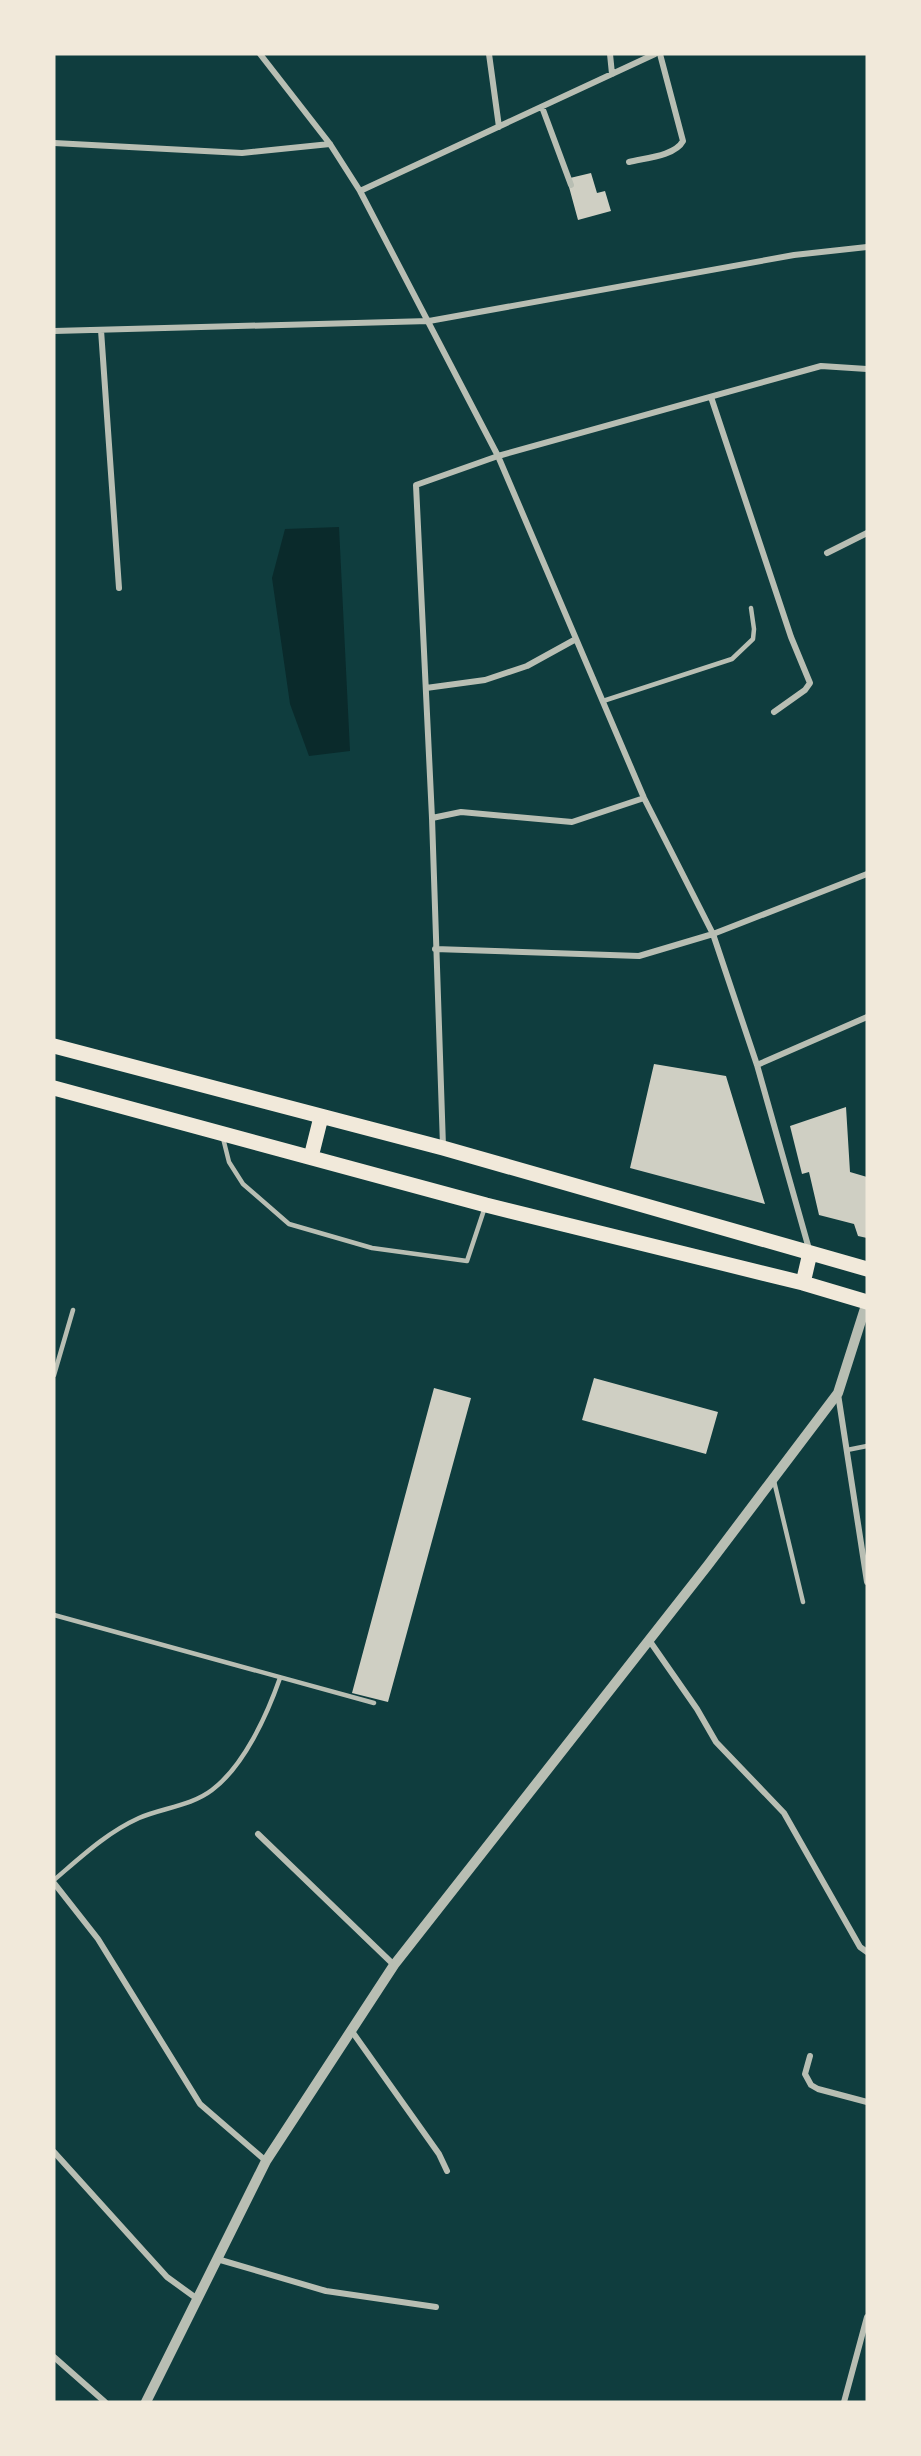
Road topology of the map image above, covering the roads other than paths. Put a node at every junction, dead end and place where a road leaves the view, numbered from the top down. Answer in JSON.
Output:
{"nodes":[{"id":1,"x":261,"y":54,"type":"edge"},
{"id":2,"x":489,"y":54,"type":"edge"},
{"id":3,"x":610,"y":54,"type":"edge"},
{"id":4,"x":658,"y":54,"type":"edge"},
{"id":5,"x":612,"y":74,"type":"junction"},
{"id":6,"x":542,"y":107,"type":"junction"},
{"id":7,"x":499,"y":127,"type":"junction"},
{"id":8,"x":54,"y":143,"type":"edge"},
{"id":9,"x":330,"y":144,"type":"junction"},
{"id":10,"x":629,"y":162,"type":"dead end"},
{"id":11,"x":571,"y":185,"type":"dead end"},
{"id":12,"x":360,"y":191,"type":"junction"},
{"id":13,"x":867,"y":247,"type":"edge"},
{"id":14,"x":429,"y":321,"type":"junction"},
{"id":15,"x":101,"y":330,"type":"junction"},
{"id":16,"x":54,"y":331,"type":"edge"},
{"id":17,"x":867,"y":369,"type":"edge"},
{"id":18,"x":711,"y":397,"type":"junction"},
{"id":19,"x":498,"y":456,"type":"junction"},
{"id":20,"x":867,"y":533,"type":"edge"},
{"id":21,"x":827,"y":553,"type":"dead end"},
{"id":22,"x":119,"y":588,"type":"dead end"},
{"id":23,"x":751,"y":608,"type":"dead end"},
{"id":24,"x":576,"y":639,"type":"junction"},
{"id":25,"x":426,"y":688,"type":"junction"},
{"id":26,"x":603,"y":701,"type":"junction"},
{"id":27,"x":774,"y":712,"type":"dead end"},
{"id":28,"x":644,"y":798,"type":"junction"},
{"id":29,"x":432,"y":818,"type":"junction"},
{"id":30,"x":867,"y":874,"type":"edge"},
{"id":31,"x":713,"y":934,"type":"junction"},
{"id":32,"x":435,"y":949,"type":"junction"},
{"id":33,"x":867,"y":1017,"type":"edge"},
{"id":34,"x":54,"y":1046,"type":"edge"},
{"id":35,"x":757,"y":1065,"type":"junction"},
{"id":36,"x":54,"y":1088,"type":"edge"},
{"id":37,"x":321,"y":1117,"type":"junction"},
{"id":38,"x":222,"y":1135,"type":"junction"},
{"id":39,"x":443,"y":1148,"type":"junction"},
{"id":40,"x":311,"y":1157,"type":"junction"},
{"id":41,"x":486,"y":1204,"type":"junction"},
{"id":42,"x":810,"y":1253,"type":"junction"},
{"id":43,"x":867,"y":1269,"type":"edge"},
{"id":44,"x":803,"y":1283,"type":"junction"},
{"id":45,"x":867,"y":1302,"type":"edge"},
{"id":46,"x":73,"y":1310,"type":"dead end"},
{"id":47,"x":54,"y":1375,"type":"edge"},
{"id":48,"x":838,"y":1393,"type":"junction"},
{"id":49,"x":867,"y":1446,"type":"edge"},
{"id":50,"x":847,"y":1450,"type":"junction"},
{"id":51,"x":774,"y":1478,"type":"junction"},
{"id":52,"x":867,"y":1582,"type":"edge"},
{"id":53,"x":803,"y":1602,"type":"dead end"},
{"id":54,"x":54,"y":1615,"type":"edge"},
{"id":55,"x":649,"y":1640,"type":"junction"},
{"id":56,"x":280,"y":1678,"type":"junction"},
{"id":57,"x":374,"y":1703,"type":"dead end"},
{"id":58,"x":258,"y":1834,"type":"dead end"},
{"id":59,"x":54,"y":1882,"type":"edge"},
{"id":60,"x":867,"y":1952,"type":"edge"},
{"id":61,"x":394,"y":1965,"type":"junction"},
{"id":62,"x":351,"y":2030,"type":"junction"},
{"id":63,"x":810,"y":2056,"type":"dead end"},
{"id":64,"x":867,"y":2102,"type":"edge"},
{"id":65,"x":54,"y":2151,"type":"edge"},
{"id":66,"x":266,"y":2161,"type":"junction"},
{"id":67,"x":447,"y":2171,"type":"dead end"},
{"id":68,"x":216,"y":2259,"type":"junction"},
{"id":69,"x":196,"y":2298,"type":"junction"},
{"id":70,"x":436,"y":2307,"type":"dead end"},
{"id":71,"x":867,"y":2317,"type":"edge"},
{"id":72,"x":54,"y":2357,"type":"edge"},
{"id":73,"x":105,"y":2402,"type":"edge"},
{"id":74,"x":146,"y":2402,"type":"edge"},
{"id":75,"x":844,"y":2402,"type":"edge"}],
"edges":[{"from":1,"to":9,"type":"street"},
{"from":2,"to":7,"type":"street"},
{"from":3,"to":5,"type":"street"},
{"from":4,"to":5,"type":"street"},
{"from":4,"to":10,"type":"street"},
{"from":5,"to":6,"type":"street"},
{"from":6,"to":7,"type":"street"},
{"from":6,"to":11,"type":"street"},
{"from":7,"to":12,"type":"street"},
{"from":8,"to":9,"type":"street"},
{"from":9,"to":12,"type":"street"},
{"from":12,"to":14,"type":"street"},
{"from":13,"to":14,"type":"street"},
{"from":14,"to":15,"type":"street"},
{"from":14,"to":19,"type":"street"},
{"from":15,"to":16,"type":"street"},
{"from":15,"to":22,"type":"street"},
{"from":17,"to":18,"type":"street"},
{"from":18,"to":19,"type":"street"},
{"from":18,"to":27,"type":"street"},
{"from":19,"to":24,"type":"street"},
{"from":19,"to":25,"type":"street"},
{"from":20,"to":21,"type":"street"},
{"from":23,"to":26,"type":"lane"},
{"from":24,"to":25,"type":"street"},
{"from":24,"to":26,"type":"street"},
{"from":25,"to":29,"type":"street"},
{"from":26,"to":28,"type":"street"},
{"from":28,"to":29,"type":"street"},
{"from":28,"to":31,"type":"street"},
{"from":29,"to":32,"type":"street"},
{"from":30,"to":31,"type":"street"},
{"from":31,"to":32,"type":"street"},
{"from":31,"to":35,"type":"street"},
{"from":32,"to":39,"type":"street"},
{"from":33,"to":35,"type":"street"},
{"from":34,"to":37,"type":"main road"},
{"from":35,"to":42,"type":"street"},
{"from":36,"to":38,"type":"main road"},
{"from":37,"to":39,"type":"main road"},
{"from":37,"to":40,"type":"main road"},
{"from":38,"to":40,"type":"main road"},
{"from":38,"to":41,"type":"lane"},
{"from":39,"to":42,"type":"main road"},
{"from":40,"to":41,"type":"main road"},
{"from":41,"to":44,"type":"main road"},
{"from":42,"to":43,"type":"main road"},
{"from":42,"to":44,"type":"main road"},
{"from":44,"to":45,"type":"main road"},
{"from":45,"to":48,"type":"street"},
{"from":46,"to":47,"type":"lane"},
{"from":48,"to":50,"type":"street"},
{"from":48,"to":51,"type":"street"},
{"from":49,"to":50,"type":"lane"},
{"from":50,"to":52,"type":"street"},
{"from":51,"to":53,"type":"lane"},
{"from":51,"to":55,"type":"street"},
{"from":54,"to":56,"type":"lane"},
{"from":55,"to":60,"type":"street"},
{"from":55,"to":61,"type":"street"},
{"from":56,"to":57,"type":"lane"},
{"from":56,"to":59,"type":"lane"},
{"from":58,"to":61,"type":"street"},
{"from":59,"to":66,"type":"street"},
{"from":61,"to":62,"type":"street"},
{"from":62,"to":66,"type":"street"},
{"from":62,"to":67,"type":"street"},
{"from":63,"to":64,"type":"street"},
{"from":65,"to":69,"type":"street"},
{"from":66,"to":68,"type":"street"},
{"from":68,"to":69,"type":"street"},
{"from":68,"to":70,"type":"street"},
{"from":69,"to":74,"type":"street"},
{"from":71,"to":75,"type":"street"},
{"from":72,"to":73,"type":"street"}]}
